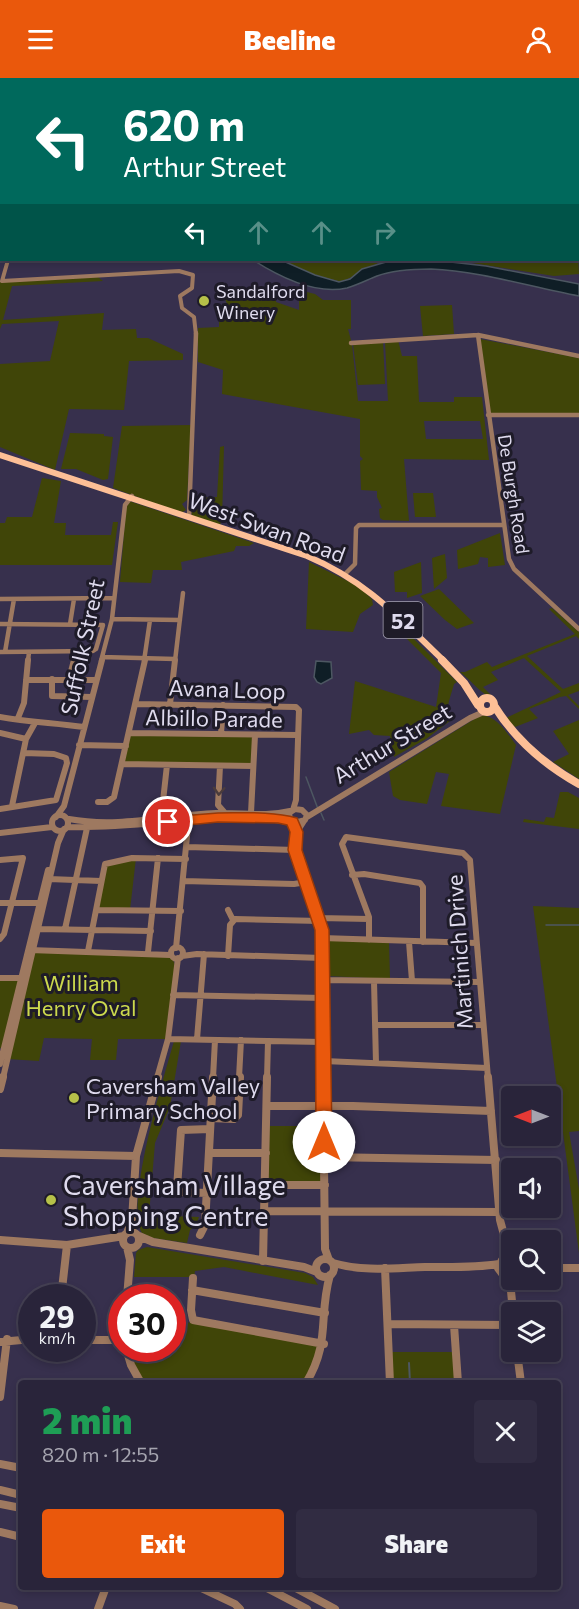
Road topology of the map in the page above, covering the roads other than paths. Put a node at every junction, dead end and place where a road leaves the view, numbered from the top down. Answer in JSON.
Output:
{"nodes":[{"id":1,"x":8,"y":261,"type":"edge"},
{"id":2,"x":477,"y":335,"type":"junction"},
{"id":3,"x":351,"y":342,"type":"dead end"},
{"id":4,"x":579,"y":356,"type":"edge"},
{"id":5,"x":488,"y":415,"type":"junction"},
{"id":6,"x":579,"y":415,"type":"edge"},
{"id":7,"x":0,"y":453,"type":"edge"},
{"id":8,"x":131,"y":497,"type":"junction"},
{"id":9,"x":189,"y":517,"type":"junction"},
{"id":10,"x":503,"y":525,"type":"junction"},
{"id":11,"x":346,"y":573,"type":"junction"},
{"id":12,"x":183,"y":593,"type":"dead end"},
{"id":13,"x":114,"y":598,"type":"junction"},
{"id":14,"x":0,"y":599,"type":"edge"},
{"id":15,"x":14,"y":599,"type":"junction"},
{"id":16,"x":74,"y":599,"type":"junction"},
{"id":17,"x":112,"y":619,"type":"junction"},
{"id":18,"x":150,"y":620,"type":"junction"},
{"id":19,"x":180,"y":620,"type":"junction"},
{"id":20,"x":0,"y":624,"type":"edge"},
{"id":21,"x":10,"y":624,"type":"junction"},
{"id":22,"x":70,"y":624,"type":"junction"},
{"id":23,"x":579,"y":629,"type":"edge"},
{"id":24,"x":76,"y":651,"type":"junction"},
{"id":25,"x":2,"y":652,"type":"edge"},
{"id":26,"x":29,"y":652,"type":"junction"},
{"id":27,"x":102,"y":657,"type":"junction"},
{"id":28,"x":145,"y":658,"type":"junction"},
{"id":29,"x":175,"y":659,"type":"junction"},
{"id":30,"x":455,"y":673,"type":"junction"},
{"id":31,"x":52,"y":679,"type":"junction"},
{"id":32,"x":69,"y":679,"type":"junction"},
{"id":33,"x":26,"y":680,"type":"junction"},
{"id":34,"x":96,"y":680,"type":"junction"},
{"id":35,"x":92,"y":697,"type":"junction"},
{"id":36,"x":488,"y":700,"type":"junction"},
{"id":37,"x":136,"y":704,"type":"junction"},
{"id":38,"x":170,"y":704,"type":"junction"},
{"id":39,"x":223,"y":705,"type":"junction"},
{"id":40,"x":478,"y":705,"type":"junction"},
{"id":41,"x":495,"y":707,"type":"junction"},
{"id":42,"x":486,"y":711,"type":"junction"},
{"id":43,"x":0,"y":717,"type":"edge"},
{"id":44,"x":18,"y":718,"type":"junction"},
{"id":45,"x":470,"y":718,"type":"junction"},
{"id":46,"x":34,"y":723,"type":"junction"},
{"id":47,"x":84,"y":727,"type":"junction"},
{"id":48,"x":0,"y":733,"type":"edge"},
{"id":49,"x":129,"y":733,"type":"junction"},
{"id":50,"x":221,"y":734,"type":"junction"},
{"id":51,"x":255,"y":735,"type":"junction"},
{"id":52,"x":298,"y":735,"type":"junction"},
{"id":53,"x":521,"y":738,"type":"junction"},
{"id":54,"x":26,"y":739,"type":"junction"},
{"id":55,"x":79,"y":745,"type":"junction"},
{"id":56,"x":126,"y":746,"type":"junction"},
{"id":57,"x":24,"y":753,"type":"junction"},
{"id":58,"x":122,"y":764,"type":"junction"},
{"id":59,"x":167,"y":765,"type":"junction"},
{"id":60,"x":220,"y":766,"type":"junction"},
{"id":61,"x":253,"y":766,"type":"junction"},
{"id":62,"x":579,"y":784,"type":"edge"},
{"id":63,"x":296,"y":800,"type":"junction"},
{"id":64,"x":98,"y":802,"type":"dead end"},
{"id":65,"x":12,"y":806,"type":"junction"},
{"id":66,"x":64,"y":806,"type":"junction"},
{"id":67,"x":0,"y":809,"type":"edge"},
{"id":68,"x":291,"y":811,"type":"junction"},
{"id":69,"x":225,"y":813,"type":"junction"},
{"id":70,"x":251,"y":813,"type":"junction"},
{"id":71,"x":304,"y":814,"type":"junction"},
{"id":72,"x":68,"y":818,"type":"junction"},
{"id":73,"x":189,"y":818,"type":"junction"},
{"id":74,"x":153,"y":819,"type":"junction"},
{"id":75,"x":291,"y":821,"type":"junction"},
{"id":76,"x":53,"y":823,"type":"junction"},
{"id":77,"x":65,"y":828,"type":"junction"},
{"id":78,"x":87,"y":828,"type":"junction"},
{"id":79,"x":297,"y":832,"type":"junction"},
{"id":80,"x":0,"y":833,"type":"edge"},
{"id":81,"x":187,"y":847,"type":"junction"},
{"id":82,"x":295,"y":850,"type":"junction"},
{"id":83,"x":158,"y":858,"type":"junction"},
{"id":84,"x":186,"y":859,"type":"junction"},
{"id":85,"x":0,"y":860,"type":"edge"},
{"id":86,"x":352,"y":875,"type":"junction"},
{"id":87,"x":49,"y":879,"type":"junction"},
{"id":88,"x":75,"y":880,"type":"junction"},
{"id":89,"x":100,"y":881,"type":"junction"},
{"id":90,"x":184,"y":881,"type":"junction"},
{"id":91,"x":306,"y":882,"type":"junction"},
{"id":92,"x":0,"y":903,"type":"edge"},
{"id":93,"x":11,"y":903,"type":"junction"},
{"id":94,"x":38,"y":903,"type":"junction"},
{"id":95,"x":97,"y":910,"type":"junction"},
{"id":96,"x":228,"y":910,"type":"dead end"},
{"id":97,"x":153,"y":911,"type":"junction"},
{"id":98,"x":181,"y":911,"type":"junction"},
{"id":99,"x":320,"y":919,"type":"junction"},
{"id":100,"x":369,"y":919,"type":"junction"},
{"id":101,"x":233,"y":920,"type":"junction"},
{"id":102,"x":38,"y":929,"type":"junction"},
{"id":103,"x":65,"y":929,"type":"junction"},
{"id":104,"x":92,"y":930,"type":"junction"},
{"id":105,"x":151,"y":931,"type":"junction"},
{"id":106,"x":322,"y":938,"type":"junction"},
{"id":107,"x":0,"y":939,"type":"edge"},
{"id":108,"x":369,"y":940,"type":"junction"},
{"id":109,"x":409,"y":942,"type":"junction"},
{"id":110,"x":423,"y":942,"type":"junction"},
{"id":111,"x":476,"y":943,"type":"junction"},
{"id":112,"x":30,"y":950,"type":"junction"},
{"id":113,"x":88,"y":951,"type":"junction"},
{"id":114,"x":152,"y":953,"type":"junction"},
{"id":115,"x":177,"y":953,"type":"junction"},
{"id":116,"x":200,"y":954,"type":"junction"},
{"id":117,"x":228,"y":956,"type":"junction"},
{"id":118,"x":322,"y":958,"type":"junction"},
{"id":119,"x":0,"y":978,"type":"edge"},
{"id":120,"x":23,"y":978,"type":"junction"},
{"id":121,"x":322,"y":980,"type":"junction"},
{"id":122,"x":374,"y":981,"type":"junction"},
{"id":123,"x":412,"y":981,"type":"junction"},
{"id":124,"x":479,"y":982,"type":"junction"},
{"id":125,"x":173,"y":995,"type":"junction"},
{"id":126,"x":200,"y":996,"type":"junction"},
{"id":127,"x":322,"y":998,"type":"junction"},
{"id":128,"x":375,"y":1025,"type":"junction"},
{"id":129,"x":482,"y":1025,"type":"junction"},
{"id":130,"x":168,"y":1039,"type":"junction"},
{"id":131,"x":197,"y":1039,"type":"junction"},
{"id":132,"x":215,"y":1040,"type":"junction"},
{"id":133,"x":241,"y":1040,"type":"junction"},
{"id":134,"x":268,"y":1041,"type":"junction"},
{"id":135,"x":323,"y":1042,"type":"junction"},
{"id":136,"x":324,"y":1061,"type":"junction"},
{"id":137,"x":376,"y":1063,"type":"junction"},
{"id":138,"x":0,"y":1065,"type":"edge"},
{"id":139,"x":487,"y":1068,"type":"junction"},
{"id":140,"x":0,"y":1089,"type":"edge"},
{"id":141,"x":267,"y":1106,"type":"junction"},
{"id":142,"x":324,"y":1106,"type":"junction"},
{"id":143,"x":491,"y":1111,"type":"junction"},
{"id":144,"x":211,"y":1118,"type":"junction"},
{"id":145,"x":210,"y":1129,"type":"junction"},
{"id":146,"x":0,"y":1153,"type":"edge"},
{"id":147,"x":209,"y":1153,"type":"junction"},
{"id":148,"x":266,"y":1153,"type":"junction"},
{"id":149,"x":136,"y":1156,"type":"junction"},
{"id":150,"x":325,"y":1157,"type":"junction"},
{"id":151,"x":496,"y":1160,"type":"junction"},
{"id":152,"x":266,"y":1185,"type":"junction"},
{"id":153,"x":325,"y":1185,"type":"junction"},
{"id":154,"x":207,"y":1193,"type":"junction"},
{"id":155,"x":265,"y":1211,"type":"junction"},
{"id":156,"x":325,"y":1211,"type":"junction"},
{"id":157,"x":501,"y":1212,"type":"joint"},
{"id":158,"x":200,"y":1235,"type":"dead end"},
{"id":159,"x":0,"y":1240,"type":"edge"},
{"id":160,"x":132,"y":1240,"type":"junction"},
{"id":161,"x":67,"y":1245,"type":"junction"},
{"id":162,"x":263,"y":1261,"type":"junction"},
{"id":163,"x":325,"y":1267,"type":"junction"},
{"id":164,"x":385,"y":1268,"type":"junction"},
{"id":165,"x":561,"y":1268,"type":"edge"},
{"id":166,"x":579,"y":1268,"type":"edge"},
{"id":167,"x":501,"y":1270,"type":"edge"},
{"id":168,"x":193,"y":1278,"type":"dead end"},
{"id":169,"x":63,"y":1284,"type":"edge"},
{"id":170,"x":128,"y":1284,"type":"edge"},
{"id":171,"x":192,"y":1290,"type":"junction"},
{"id":172,"x":325,"y":1313,"type":"junction"},
{"id":173,"x":388,"y":1324,"type":"junction"},
{"id":174,"x":454,"y":1325,"type":"junction"},
{"id":175,"x":501,"y":1325,"type":"edge"},
{"id":176,"x":3,"y":1340,"type":"edge"},
{"id":177,"x":324,"y":1344,"type":"junction"},
{"id":178,"x":130,"y":1362,"type":"edge"},
{"id":179,"x":519,"y":1362,"type":"edge"},
{"id":180,"x":139,"y":1380,"type":"edge"},
{"id":181,"x":308,"y":1380,"type":"edge"},
{"id":182,"x":390,"y":1380,"type":"edge"},
{"id":183,"x":458,"y":1380,"type":"edge"},
{"id":184,"x":520,"y":1380,"type":"edge"},
{"id":185,"x":0,"y":1397,"type":"edge"},
{"id":186,"x":0,"y":1464,"type":"edge"},
{"id":187,"x":18,"y":1467,"type":"edge"},
{"id":188,"x":0,"y":1490,"type":"edge"},
{"id":189,"x":18,"y":1494,"type":"edge"},
{"id":190,"x":0,"y":1504,"type":"edge"},
{"id":191,"x":18,"y":1507,"type":"edge"},
{"id":192,"x":0,"y":1532,"type":"edge"},
{"id":193,"x":18,"y":1537,"type":"edge"},
{"id":194,"x":105,"y":1590,"type":"edge"},
{"id":195,"x":205,"y":1590,"type":"edge"},
{"id":196,"x":271,"y":1590,"type":"edge"},
{"id":197,"x":300,"y":1590,"type":"edge"},
{"id":198,"x":0,"y":1606,"type":"edge"},
{"id":199,"x":14,"y":1609,"type":"edge"},
{"id":200,"x":98,"y":1609,"type":"edge"},
{"id":201,"x":240,"y":1609,"type":"edge"},
{"id":202,"x":307,"y":1609,"type":"edge"},
{"id":203,"x":335,"y":1609,"type":"edge"}],
"edges":[{"from":1,"to":9,"type":"street"},
{"from":2,"to":3,"type":"street"},
{"from":2,"to":4,"type":"street"},
{"from":2,"to":5,"type":"street","name":"De Burgh Road"},
{"from":5,"to":6,"type":"street"},
{"from":5,"to":10,"type":"street","name":"De Burgh Road"},
{"from":7,"to":8,"type":"main road","name":"West Swan Road","number":"52"},
{"from":8,"to":9,"type":"main road","name":"West Swan Road","number":"52"},
{"from":8,"to":13,"type":"street","name":"Suffolk Street"},
{"from":9,"to":11,"type":"main road","name":"West Swan Road","number":"52"},
{"from":10,"to":11,"type":"street"},
{"from":10,"to":23,"type":"street","name":"De Burgh Road"},
{"from":11,"to":30,"type":"main road","name":"West Swan Road","number":"52"},
{"from":12,"to":19,"type":"street"},
{"from":13,"to":16,"type":"street"},
{"from":13,"to":17,"type":"street","name":"Suffolk Street"},
{"from":14,"to":15,"type":"street"},
{"from":15,"to":16,"type":"street"},
{"from":15,"to":21,"type":"street"},
{"from":16,"to":22,"type":"street"},
{"from":17,"to":18,"type":"street"},
{"from":17,"to":27,"type":"street","name":"Suffolk Street"},
{"from":18,"to":19,"type":"street"},
{"from":18,"to":28,"type":"street"},
{"from":19,"to":29,"type":"street"},
{"from":20,"to":21,"type":"street"},
{"from":21,"to":22,"type":"street"},
{"from":21,"to":25,"type":"street"},
{"from":22,"to":24,"type":"street"},
{"from":24,"to":26,"type":"street"},
{"from":24,"to":32,"type":"street"},
{"from":25,"to":26,"type":"street"},
{"from":26,"to":33,"type":"street"},
{"from":27,"to":28,"type":"street"},
{"from":27,"to":34,"type":"street","name":"Suffolk Street"},
{"from":28,"to":29,"type":"street"},
{"from":28,"to":37,"type":"street"},
{"from":29,"to":38,"type":"street"},
{"from":30,"to":36,"type":"main road","name":"West Swan Road","number":"52"},
{"from":30,"to":40,"type":"main road","name":"West Swan Road","number":"52"},
{"from":31,"to":32,"type":"street"},
{"from":31,"to":33,"type":"street"},
{"from":31,"to":35,"type":"street"},
{"from":32,"to":34,"type":"street"},
{"from":33,"to":44,"type":"street"},
{"from":34,"to":35,"type":"street","name":"Suffolk Street"},
{"from":35,"to":47,"type":"street","name":"Suffolk Street"},
{"from":36,"to":40,"type":"main road"},
{"from":36,"to":41,"type":"main road","number":"52"},
{"from":37,"to":38,"type":"street","name":"Avana Loop"},
{"from":37,"to":49,"type":"street"},
{"from":38,"to":39,"type":"street","name":"Avana Loop"},
{"from":39,"to":50,"type":"street"},
{"from":39,"to":52,"type":"street","name":"Avana Loop"},
{"from":40,"to":42,"type":"main road","number":"52"},
{"from":40,"to":45,"type":"street","name":"Arthur Street"},
{"from":41,"to":42,"type":"main road"},
{"from":41,"to":53,"type":"main road","number":"52"},
{"from":42,"to":45,"type":"street","name":"Arthur Street"},
{"from":42,"to":53,"type":"main road","number":"52"},
{"from":43,"to":44,"type":"street"},
{"from":44,"to":46,"type":"street"},
{"from":45,"to":71,"type":"street","name":"Arthur Street"},
{"from":46,"to":47,"type":"street"},
{"from":46,"to":54,"type":"street"},
{"from":47,"to":55,"type":"street","name":"Suffolk Street"},
{"from":48,"to":54,"type":"street"},
{"from":49,"to":50,"type":"street","name":"Albillo Parade"},
{"from":49,"to":56,"type":"street"},
{"from":50,"to":51,"type":"street","name":"Albillo Parade"},
{"from":51,"to":52,"type":"street","name":"Albillo Parade"},
{"from":51,"to":61,"type":"street"},
{"from":52,"to":63,"type":"street","name":"Avana Loop"},
{"from":53,"to":62,"type":"main road","number":"52"},
{"from":54,"to":57,"type":"street"},
{"from":55,"to":56,"type":"street"},
{"from":55,"to":66,"type":"street","name":"Suffolk Street"},
{"from":56,"to":58,"type":"street"},
{"from":57,"to":65,"type":"street"},
{"from":57,"to":65,"type":"street"},
{"from":58,"to":59,"type":"street"},
{"from":58,"to":64,"type":"street"},
{"from":59,"to":60,"type":"street"},
{"from":59,"to":74,"type":"street"},
{"from":60,"to":61,"type":"street"},
{"from":60,"to":69,"type":"street","one_way":true},
{"from":61,"to":70,"type":"street"},
{"from":63,"to":68,"type":"street","name":"Avana Loop"},
{"from":63,"to":71,"type":"street"},
{"from":65,"to":67,"type":"street"},
{"from":66,"to":72,"type":"street","name":"Suffolk Street"},
{"from":66,"to":76,"type":"street","name":"Suffolk Street"},
{"from":68,"to":70,"type":"street"},
{"from":68,"to":71,"type":"street"},
{"from":68,"to":75,"type":"street"},
{"from":69,"to":70,"type":"street"},
{"from":69,"to":73,"type":"street"},
{"from":71,"to":75,"type":"street"},
{"from":71,"to":79,"type":"street"},
{"from":72,"to":74,"type":"street"},
{"from":72,"to":76,"type":"street"},
{"from":72,"to":77,"type":"street","name":"Suffolk Street"},
{"from":73,"to":74,"type":"street"},
{"from":73,"to":75,"type":"street"},
{"from":73,"to":78,"type":"street"},
{"from":73,"to":81,"type":"street"},
{"from":75,"to":79,"type":"street"},
{"from":76,"to":77,"type":"street"},
{"from":76,"to":80,"type":"street"},
{"from":76,"to":94,"type":"street","name":"Suffolk Street"},
{"from":77,"to":78,"type":"street"},
{"from":77,"to":87,"type":"street","name":"Suffolk Street"},
{"from":78,"to":88,"type":"street"},
{"from":79,"to":82,"type":"street"},
{"from":81,"to":82,"type":"street"},
{"from":81,"to":84,"type":"street"},
{"from":82,"to":91,"type":"street"},
{"from":83,"to":84,"type":"street"},
{"from":83,"to":89,"type":"street"},
{"from":83,"to":97,"type":"street"},
{"from":84,"to":90,"type":"street"},
{"from":85,"to":93,"type":"street"},
{"from":86,"to":100,"type":"street","name":"Martinich Drive"},
{"from":86,"to":110,"type":"street"},
{"from":86,"to":111,"type":"street","name":"Martinich Drive"},
{"from":87,"to":88,"type":"street"},
{"from":87,"to":102,"type":"street","name":"Suffolk Street"},
{"from":88,"to":89,"type":"street"},
{"from":88,"to":103,"type":"street"},
{"from":89,"to":95,"type":"street"},
{"from":90,"to":91,"type":"street"},
{"from":90,"to":98,"type":"street"},
{"from":91,"to":99,"type":"street"},
{"from":92,"to":93,"type":"street"},
{"from":93,"to":94,"type":"street"},
{"from":93,"to":107,"type":"street"},
{"from":94,"to":112,"type":"street","name":"Suffolk Street"},
{"from":95,"to":97,"type":"street"},
{"from":95,"to":104,"type":"street"},
{"from":96,"to":101,"type":"street"},
{"from":97,"to":98,"type":"street"},
{"from":97,"to":105,"type":"street"},
{"from":98,"to":115,"type":"street"},
{"from":99,"to":100,"type":"street"},
{"from":99,"to":101,"type":"street"},
{"from":99,"to":106,"type":"street"},
{"from":100,"to":108,"type":"street","name":"Martinich Drive"},
{"from":101,"to":117,"type":"street"},
{"from":102,"to":103,"type":"street"},
{"from":102,"to":112,"type":"street","name":"Suffolk Street"},
{"from":103,"to":104,"type":"street"},
{"from":104,"to":105,"type":"street"},
{"from":104,"to":113,"type":"street"},
{"from":105,"to":114,"type":"street"},
{"from":106,"to":108,"type":"street"},
{"from":106,"to":118,"type":"street"},
{"from":108,"to":109,"type":"street"},
{"from":109,"to":110,"type":"street"},
{"from":109,"to":123,"type":"street"},
{"from":110,"to":111,"type":"street"},
{"from":111,"to":124,"type":"street","name":"Martinich Drive"},
{"from":112,"to":113,"type":"street"},
{"from":112,"to":120,"type":"street","name":"Suffolk Street"},
{"from":113,"to":114,"type":"street"},
{"from":114,"to":115,"type":"street"},
{"from":115,"to":116,"type":"street"},
{"from":115,"to":125,"type":"street"},
{"from":116,"to":117,"type":"street"},
{"from":116,"to":126,"type":"street"},
{"from":117,"to":118,"type":"street"},
{"from":118,"to":121,"type":"street"},
{"from":119,"to":120,"type":"street"},
{"from":120,"to":138,"type":"street","name":"Suffolk Street"},
{"from":120,"to":140,"type":"street","name":"Suffolk Street"},
{"from":121,"to":122,"type":"street"},
{"from":121,"to":127,"type":"street"},
{"from":122,"to":123,"type":"street"},
{"from":122,"to":128,"type":"street"},
{"from":123,"to":124,"type":"street"},
{"from":124,"to":129,"type":"street","name":"Martinich Drive"},
{"from":125,"to":126,"type":"street"},
{"from":125,"to":130,"type":"street"},
{"from":126,"to":127,"type":"street"},
{"from":126,"to":131,"type":"street"},
{"from":127,"to":135,"type":"street"},
{"from":128,"to":129,"type":"street"},
{"from":128,"to":137,"type":"street"},
{"from":129,"to":139,"type":"street","name":"Martinich Drive"},
{"from":130,"to":131,"type":"street"},
{"from":130,"to":149,"type":"street"},
{"from":131,"to":132,"type":"street"},
{"from":132,"to":133,"type":"street"},
{"from":132,"to":144,"type":"street"},
{"from":133,"to":134,"type":"street"},
{"from":133,"to":144,"type":"street"},
{"from":134,"to":135,"type":"street"},
{"from":134,"to":141,"type":"street"},
{"from":135,"to":136,"type":"street"},
{"from":136,"to":137,"type":"street"},
{"from":136,"to":142,"type":"street"},
{"from":137,"to":139,"type":"street"},
{"from":139,"to":143,"type":"street","name":"Martinich Drive"},
{"from":141,"to":142,"type":"street"},
{"from":141,"to":148,"type":"street"},
{"from":142,"to":143,"type":"street"},
{"from":142,"to":150,"type":"street"},
{"from":143,"to":151,"type":"street","name":"Martinich Drive"},
{"from":144,"to":145,"type":"street"},
{"from":145,"to":147,"type":"street"},
{"from":145,"to":154,"type":"street"},
{"from":146,"to":149,"type":"street"},
{"from":147,"to":148,"type":"street"},
{"from":147,"to":154,"type":"street"},
{"from":148,"to":152,"type":"street"},
{"from":149,"to":160,"type":"street"},
{"from":150,"to":151,"type":"street"},
{"from":150,"to":153,"type":"street"},
{"from":151,"to":157,"type":"street","name":"Martinich Drive"},
{"from":152,"to":153,"type":"street"},
{"from":152,"to":155,"type":"street"},
{"from":153,"to":156,"type":"street"},
{"from":154,"to":158,"type":"street"},
{"from":155,"to":156,"type":"street"},
{"from":155,"to":162,"type":"street"},
{"from":156,"to":157,"type":"street"},
{"from":156,"to":163,"type":"street"},
{"from":159,"to":161,"type":"street"},
{"from":160,"to":161,"type":"street"},
{"from":160,"to":162,"type":"street"},
{"from":160,"to":170,"type":"street"},
{"from":161,"to":169,"type":"street"},
{"from":162,"to":163,"type":"street"},
{"from":163,"to":164,"type":"street"},
{"from":163,"to":172,"type":"street"},
{"from":164,"to":167,"type":"street"},
{"from":164,"to":173,"type":"street"},
{"from":165,"to":166,"type":"street"},
{"from":168,"to":171,"type":"street"},
{"from":171,"to":172,"type":"street"},
{"from":171,"to":177,"type":"street"},
{"from":172,"to":177,"type":"street"},
{"from":173,"to":174,"type":"street"},
{"from":173,"to":182,"type":"street"},
{"from":174,"to":175,"type":"street"},
{"from":174,"to":183,"type":"street"},
{"from":176,"to":185,"type":"street"},
{"from":177,"to":181,"type":"street"},
{"from":178,"to":180,"type":"street"},
{"from":179,"to":184,"type":"street"},
{"from":186,"to":187,"type":"street"},
{"from":188,"to":189,"type":"street"},
{"from":190,"to":191,"type":"street"},
{"from":192,"to":193,"type":"street"},
{"from":194,"to":200,"type":"street"},
{"from":195,"to":201,"type":"street"},
{"from":196,"to":202,"type":"street"},
{"from":197,"to":203,"type":"street"},
{"from":198,"to":199,"type":"street"}]}
